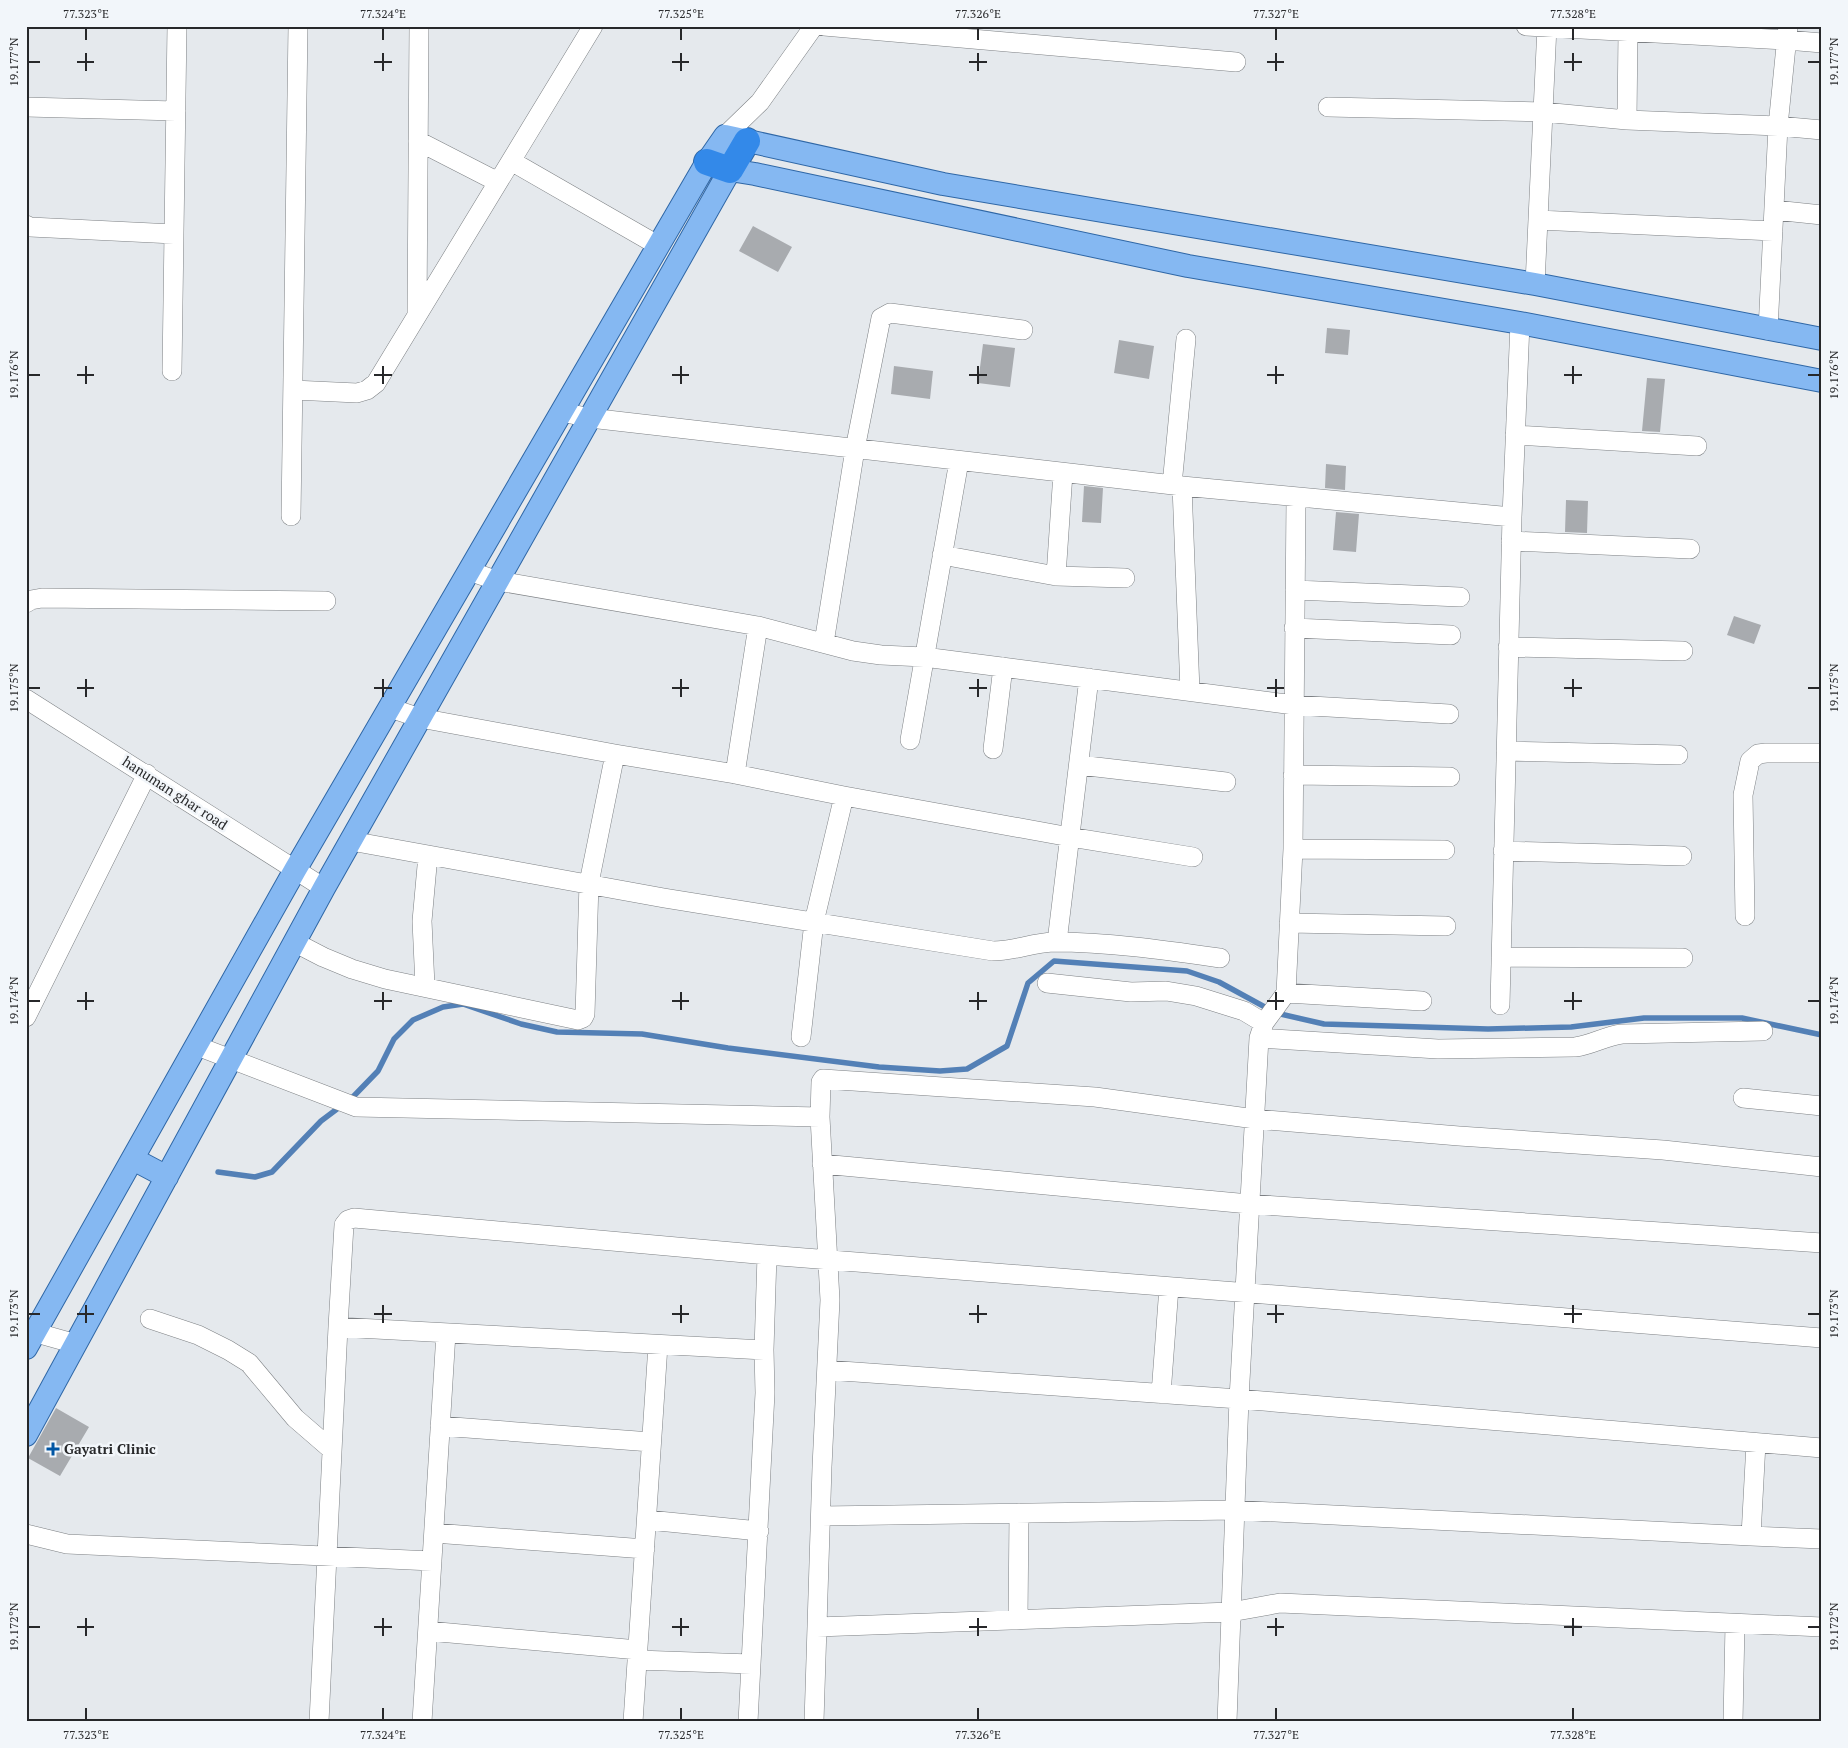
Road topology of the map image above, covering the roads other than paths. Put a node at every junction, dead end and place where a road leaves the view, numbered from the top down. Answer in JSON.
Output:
{"nodes":[{"id":1,"x":178,"y":26,"type":"edge"},
{"id":2,"x":298,"y":26,"type":"edge"},
{"id":3,"x":419,"y":26,"type":"edge"},
{"id":4,"x":593,"y":26,"type":"edge"},
{"id":5,"x":814,"y":26,"type":"edge"},
{"id":6,"x":824,"y":26,"type":"edge"},
{"id":7,"x":1526,"y":26,"type":"edge"},
{"id":8,"x":1546,"y":27,"type":"edge"},
{"id":9,"x":1628,"y":31,"type":"junction"},
{"id":10,"x":1788,"y":33,"type":"edge"},
{"id":11,"x":1822,"y":43,"type":"edge"},
{"id":12,"x":1236,"y":62,"type":"dead end"},
{"id":13,"x":1328,"y":106,"type":"dead end"},
{"id":14,"x":176,"y":111,"type":"junction"},
{"id":15,"x":1543,"y":112,"type":"junction"},
{"id":16,"x":26,"y":113,"type":"edge"},
{"id":17,"x":1626,"y":120,"type":"junction"},
{"id":18,"x":1778,"y":126,"type":"junction"},
{"id":19,"x":1822,"y":130,"type":"edge"},
{"id":20,"x":736,"y":139,"type":"junction"},
{"id":21,"x":418,"y":141,"type":"junction"},
{"id":22,"x":511,"y":161,"type":"junction"},
{"id":23,"x":719,"y":166,"type":"junction"},
{"id":24,"x":498,"y":182,"type":"junction"},
{"id":25,"x":1774,"y":210,"type":"junction"},
{"id":26,"x":1822,"y":215,"type":"edge"},
{"id":27,"x":1538,"y":220,"type":"junction"},
{"id":28,"x":26,"y":225,"type":"edge"},
{"id":29,"x":1773,"y":232,"type":"junction"},
{"id":30,"x":174,"y":234,"type":"junction"},
{"id":31,"x":659,"y":246,"type":"junction"},
{"id":32,"x":1535,"y":284,"type":"junction"},
{"id":33,"x":417,"y":316,"type":"junction"},
{"id":34,"x":1520,"y":323,"type":"junction"},
{"id":35,"x":1023,"y":330,"type":"dead end"},
{"id":36,"x":1768,"y":330,"type":"junction"},
{"id":37,"x":1186,"y":338,"type":"dead end"},
{"id":38,"x":1822,"y":339,"type":"edge"},
{"id":39,"x":172,"y":371,"type":"dead end"},
{"id":40,"x":1822,"y":381,"type":"edge"},
{"id":41,"x":293,"y":390,"type":"junction"},
{"id":42,"x":562,"y":412,"type":"junction"},
{"id":43,"x":590,"y":418,"type":"junction"},
{"id":44,"x":1515,"y":435,"type":"junction"},
{"id":45,"x":1697,"y":446,"type":"dead end"},
{"id":46,"x":856,"y":449,"type":"junction"},
{"id":47,"x":959,"y":461,"type":"junction"},
{"id":48,"x":1062,"y":472,"type":"junction"},
{"id":49,"x":1177,"y":486,"type":"junction"},
{"id":50,"x":1296,"y":498,"type":"junction"},
{"id":51,"x":292,"y":516,"type":"dead end"},
{"id":52,"x":1512,"y":517,"type":"junction"},
{"id":53,"x":1511,"y":541,"type":"junction"},
{"id":54,"x":1690,"y":549,"type":"dead end"},
{"id":55,"x":942,"y":555,"type":"junction"},
{"id":56,"x":469,"y":571,"type":"junction"},
{"id":57,"x":1056,"y":576,"type":"junction"},
{"id":58,"x":1125,"y":578,"type":"dead end"},
{"id":59,"x":498,"y":580,"type":"junction"},
{"id":60,"x":1295,"y":590,"type":"junction"},
{"id":61,"x":1460,"y":597,"type":"dead end"},
{"id":62,"x":326,"y":601,"type":"dead end"},
{"id":63,"x":26,"y":603,"type":"edge"},
{"id":64,"x":758,"y":626,"type":"junction"},
{"id":65,"x":1294,"y":628,"type":"junction"},
{"id":66,"x":1451,"y":635,"type":"dead end"},
{"id":67,"x":824,"y":643,"type":"junction"},
{"id":68,"x":1508,"y":647,"type":"junction"},
{"id":69,"x":1683,"y":651,"type":"dead end"},
{"id":70,"x":924,"y":657,"type":"junction"},
{"id":71,"x":1003,"y":667,"type":"junction"},
{"id":72,"x":1089,"y":678,"type":"junction"},
{"id":73,"x":1190,"y":691,"type":"junction"},
{"id":74,"x":26,"y":699,"type":"edge"},
{"id":75,"x":1294,"y":705,"type":"junction"},
{"id":76,"x":390,"y":708,"type":"junction"},
{"id":77,"x":1449,"y":714,"type":"dead end"},
{"id":78,"x":420,"y":718,"type":"junction"},
{"id":79,"x":910,"y":740,"type":"dead end"},
{"id":80,"x":993,"y":749,"type":"dead end"},
{"id":81,"x":1506,"y":751,"type":"junction"},
{"id":82,"x":1822,"y":753,"type":"edge"},
{"id":83,"x":615,"y":754,"type":"junction"},
{"id":84,"x":1678,"y":755,"type":"dead end"},
{"id":85,"x":1079,"y":765,"type":"junction"},
{"id":86,"x":147,"y":774,"type":"junction"},
{"id":87,"x":735,"y":774,"type":"junction"},
{"id":88,"x":1293,"y":775,"type":"junction"},
{"id":89,"x":1450,"y":777,"type":"dead end"},
{"id":90,"x":1226,"y":782,"type":"dead end"},
{"id":91,"x":844,"y":796,"type":"junction"},
{"id":92,"x":1070,"y":837,"type":"junction"},
{"id":93,"x":351,"y":841,"type":"junction"},
{"id":94,"x":1293,"y":849,"type":"junction"},
{"id":95,"x":1445,"y":850,"type":"dead end"},
{"id":96,"x":1503,"y":851,"type":"junction"},
{"id":97,"x":428,"y":855,"type":"junction"},
{"id":98,"x":1682,"y":856,"type":"dead end"},
{"id":99,"x":1193,"y":857,"type":"dead end"},
{"id":100,"x":295,"y":870,"type":"junction"},
{"id":101,"x":589,"y":883,"type":"junction"},
{"id":102,"x":324,"y":888,"type":"junction"},
{"id":103,"x":1745,"y":916,"type":"dead end"},
{"id":104,"x":814,"y":922,"type":"junction"},
{"id":105,"x":1289,"y":923,"type":"junction"},
{"id":106,"x":1446,"y":926,"type":"dead end"},
{"id":107,"x":294,"y":942,"type":"junction"},
{"id":108,"x":1056,"y":942,"type":"junction"},
{"id":109,"x":1501,"y":957,"type":"junction"},
{"id":110,"x":1220,"y":958,"type":"dead end"},
{"id":111,"x":1683,"y":958,"type":"dead end"},
{"id":112,"x":1047,"y":983,"type":"dead end"},
{"id":113,"x":425,"y":986,"type":"junction"},
{"id":114,"x":1422,"y":1001,"type":"dead end"},
{"id":115,"x":1500,"y":1005,"type":"dead end"},
{"id":116,"x":1271,"y":1014,"type":"junction"},
{"id":117,"x":26,"y":1017,"type":"edge"},
{"id":118,"x":1763,"y":1031,"type":"dead end"},
{"id":119,"x":801,"y":1037,"type":"dead end"},
{"id":120,"x":196,"y":1046,"type":"junction"},
{"id":121,"x":231,"y":1060,"type":"junction"},
{"id":122,"x":1743,"y":1098,"type":"dead end"},
{"id":123,"x":1822,"y":1106,"type":"edge"},
{"id":124,"x":820,"y":1117,"type":"junction"},
{"id":125,"x":1255,"y":1119,"type":"junction"},
{"id":126,"x":133,"y":1159,"type":"junction"},
{"id":127,"x":822,"y":1164,"type":"junction"},
{"id":128,"x":1822,"y":1167,"type":"edge"},
{"id":129,"x":167,"y":1177,"type":"junction"},
{"id":130,"x":1249,"y":1204,"type":"junction"},
{"id":131,"x":1822,"y":1243,"type":"edge"},
{"id":132,"x":767,"y":1254,"type":"junction"},
{"id":133,"x":828,"y":1258,"type":"junction"},
{"id":134,"x":1169,"y":1287,"type":"junction"},
{"id":135,"x":1244,"y":1293,"type":"junction"},
{"id":136,"x":150,"y":1319,"type":"dead end"},
{"id":137,"x":338,"y":1328,"type":"junction"},
{"id":138,"x":446,"y":1333,"type":"junction"},
{"id":139,"x":29,"y":1337,"type":"edge"},
{"id":140,"x":1822,"y":1338,"type":"edge"},
{"id":141,"x":76,"y":1344,"type":"junction"},
{"id":142,"x":658,"y":1345,"type":"junction"},
{"id":143,"x":764,"y":1350,"type":"junction"},
{"id":144,"x":827,"y":1370,"type":"junction"},
{"id":145,"x":1161,"y":1394,"type":"junction"},
{"id":146,"x":1239,"y":1399,"type":"junction"},
{"id":147,"x":440,"y":1426,"type":"junction"},
{"id":148,"x":26,"y":1435,"type":"edge"},
{"id":149,"x":651,"y":1442,"type":"junction"},
{"id":150,"x":1756,"y":1443,"type":"junction"},
{"id":151,"x":1822,"y":1448,"type":"edge"},
{"id":152,"x":332,"y":1450,"type":"junction"},
{"id":153,"x":1234,"y":1510,"type":"junction"},
{"id":154,"x":1019,"y":1513,"type":"junction"},
{"id":155,"x":821,"y":1516,"type":"junction"},
{"id":156,"x":648,"y":1520,"type":"junction"},
{"id":157,"x":759,"y":1531,"type":"junction"},
{"id":158,"x":434,"y":1532,"type":"junction"},
{"id":159,"x":26,"y":1534,"type":"edge"},
{"id":160,"x":1751,"y":1536,"type":"junction"},
{"id":161,"x":1822,"y":1539,"type":"edge"},
{"id":162,"x":644,"y":1550,"type":"junction"},
{"id":163,"x":327,"y":1556,"type":"junction"},
{"id":164,"x":432,"y":1561,"type":"junction"},
{"id":165,"x":1231,"y":1612,"type":"junction"},
{"id":166,"x":1018,"y":1620,"type":"junction"},
{"id":167,"x":1735,"y":1624,"type":"junction"},
{"id":168,"x":817,"y":1627,"type":"junction"},
{"id":169,"x":1822,"y":1627,"type":"edge"},
{"id":170,"x":428,"y":1631,"type":"junction"},
{"id":171,"x":638,"y":1655,"type":"junction"},
{"id":172,"x":751,"y":1664,"type":"junction"},
{"id":173,"x":319,"y":1722,"type":"edge"},
{"id":174,"x":422,"y":1722,"type":"edge"},
{"id":175,"x":633,"y":1722,"type":"edge"},
{"id":176,"x":748,"y":1722,"type":"edge"},
{"id":177,"x":814,"y":1722,"type":"edge"},
{"id":178,"x":1228,"y":1722,"type":"edge"},
{"id":179,"x":1732,"y":1722,"type":"edge"}],
"edges":[{"from":1,"to":14,"type":"street"},
{"from":2,"to":41,"type":"street"},
{"from":3,"to":21,"type":"street"},
{"from":4,"to":22,"type":"street"},
{"from":5,"to":20,"type":"street"},
{"from":6,"to":12,"type":"street"},
{"from":7,"to":8,"type":"street"},
{"from":8,"to":9,"type":"street"},
{"from":8,"to":15,"type":"street"},
{"from":9,"to":10,"type":"street"},
{"from":9,"to":17,"type":"street"},
{"from":10,"to":11,"type":"street"},
{"from":10,"to":18,"type":"street"},
{"from":13,"to":15,"type":"street"},
{"from":14,"to":16,"type":"street"},
{"from":14,"to":30,"type":"street"},
{"from":15,"to":17,"type":"street"},
{"from":15,"to":27,"type":"street"},
{"from":17,"to":18,"type":"street"},
{"from":18,"to":19,"type":"street"},
{"from":18,"to":25,"type":"street"},
{"from":20,"to":23,"type":"highway"},
{"from":20,"to":32,"type":"main road"},
{"from":21,"to":24,"type":"street"},
{"from":21,"to":33,"type":"street"},
{"from":22,"to":24,"type":"street"},
{"from":22,"to":31,"type":"street"},
{"from":23,"to":31,"type":"main road"},
{"from":23,"to":34,"type":"main road"},
{"from":23,"to":43,"type":"main road"},
{"from":24,"to":33,"type":"street"},
{"from":25,"to":26,"type":"street"},
{"from":25,"to":29,"type":"street"},
{"from":27,"to":29,"type":"street"},
{"from":27,"to":32,"type":"street"},
{"from":28,"to":30,"type":"street"},
{"from":29,"to":36,"type":"street"},
{"from":30,"to":39,"type":"street"},
{"from":31,"to":42,"type":"main road"},
{"from":32,"to":36,"type":"main road"},
{"from":33,"to":41,"type":"street"},
{"from":34,"to":40,"type":"main road"},
{"from":34,"to":44,"type":"street"},
{"from":35,"to":46,"type":"street"},
{"from":36,"to":38,"type":"main road"},
{"from":37,"to":49,"type":"street"},
{"from":41,"to":51,"type":"street"},
{"from":42,"to":43,"type":"street"},
{"from":42,"to":56,"type":"main road"},
{"from":43,"to":46,"type":"street"},
{"from":43,"to":59,"type":"main road"},
{"from":44,"to":45,"type":"street"},
{"from":44,"to":52,"type":"street"},
{"from":46,"to":47,"type":"street"},
{"from":46,"to":67,"type":"street"},
{"from":47,"to":48,"type":"street"},
{"from":47,"to":55,"type":"street"},
{"from":48,"to":49,"type":"street"},
{"from":48,"to":57,"type":"street"},
{"from":49,"to":50,"type":"street"},
{"from":49,"to":73,"type":"street"},
{"from":50,"to":52,"type":"street"},
{"from":50,"to":60,"type":"street"},
{"from":52,"to":53,"type":"street"},
{"from":53,"to":54,"type":"street"},
{"from":53,"to":68,"type":"street"},
{"from":55,"to":57,"type":"street"},
{"from":55,"to":70,"type":"street"},
{"from":56,"to":59,"type":"street"},
{"from":56,"to":76,"type":"main road"},
{"from":57,"to":58,"type":"street"},
{"from":59,"to":64,"type":"street"},
{"from":59,"to":78,"type":"main road"},
{"from":60,"to":61,"type":"street"},
{"from":60,"to":65,"type":"street"},
{"from":62,"to":63,"type":"street"},
{"from":64,"to":67,"type":"street"},
{"from":64,"to":87,"type":"street"},
{"from":65,"to":66,"type":"street"},
{"from":65,"to":75,"type":"street"},
{"from":67,"to":70,"type":"street"},
{"from":68,"to":69,"type":"street"},
{"from":68,"to":81,"type":"street"},
{"from":70,"to":71,"type":"street"},
{"from":70,"to":79,"type":"street"},
{"from":71,"to":72,"type":"street"},
{"from":71,"to":80,"type":"street"},
{"from":72,"to":73,"type":"street"},
{"from":72,"to":85,"type":"street"},
{"from":73,"to":75,"type":"street"},
{"from":74,"to":86,"type":"street","name":"hanuman ghar road"},
{"from":75,"to":77,"type":"street"},
{"from":75,"to":88,"type":"street"},
{"from":76,"to":78,"type":"street"},
{"from":76,"to":100,"type":"main road"},
{"from":78,"to":83,"type":"street"},
{"from":78,"to":93,"type":"main road"},
{"from":81,"to":84,"type":"street"},
{"from":81,"to":96,"type":"street"},
{"from":82,"to":103,"type":"street"},
{"from":83,"to":87,"type":"street"},
{"from":83,"to":101,"type":"street"},
{"from":85,"to":90,"type":"street"},
{"from":85,"to":92,"type":"street"},
{"from":86,"to":100,"type":"street","name":"hanuman ghar road"},
{"from":86,"to":117,"type":"street"},
{"from":87,"to":91,"type":"street"},
{"from":88,"to":89,"type":"street"},
{"from":88,"to":94,"type":"street"},
{"from":91,"to":92,"type":"street"},
{"from":91,"to":104,"type":"street"},
{"from":92,"to":99,"type":"street"},
{"from":92,"to":108,"type":"street"},
{"from":93,"to":97,"type":"street"},
{"from":93,"to":102,"type":"main road"},
{"from":94,"to":95,"type":"street"},
{"from":94,"to":105,"type":"street"},
{"from":96,"to":98,"type":"street"},
{"from":96,"to":109,"type":"street"},
{"from":97,"to":101,"type":"street"},
{"from":97,"to":113,"type":"street"},
{"from":100,"to":102,"type":"street","name":"hanuman ghar road"},
{"from":100,"to":120,"type":"main road"},
{"from":101,"to":104,"type":"street"},
{"from":101,"to":113,"type":"street"},
{"from":102,"to":107,"type":"main road"},
{"from":104,"to":108,"type":"street"},
{"from":104,"to":119,"type":"street"},
{"from":105,"to":106,"type":"street"},
{"from":105,"to":116,"type":"street"},
{"from":107,"to":113,"type":"street"},
{"from":107,"to":121,"type":"main road"},
{"from":108,"to":110,"type":"street"},
{"from":109,"to":111,"type":"street"},
{"from":109,"to":115,"type":"street"},
{"from":112,"to":116,"type":"street"},
{"from":114,"to":116,"type":"street"},
{"from":116,"to":118,"type":"street"},
{"from":116,"to":125,"type":"street"},
{"from":120,"to":121,"type":"street"},
{"from":120,"to":126,"type":"main road"},
{"from":121,"to":124,"type":"street"},
{"from":121,"to":129,"type":"main road"},
{"from":122,"to":123,"type":"street"},
{"from":124,"to":125,"type":"street"},
{"from":124,"to":127,"type":"street"},
{"from":125,"to":128,"type":"street"},
{"from":125,"to":130,"type":"street"},
{"from":126,"to":129,"type":"main road"},
{"from":126,"to":139,"type":"main road"},
{"from":127,"to":130,"type":"street"},
{"from":127,"to":133,"type":"street"},
{"from":129,"to":141,"type":"main road"},
{"from":130,"to":131,"type":"street"},
{"from":130,"to":135,"type":"street"},
{"from":132,"to":133,"type":"street"},
{"from":132,"to":137,"type":"street"},
{"from":132,"to":143,"type":"street"},
{"from":133,"to":134,"type":"street"},
{"from":133,"to":144,"type":"street"},
{"from":134,"to":135,"type":"street"},
{"from":134,"to":145,"type":"street"},
{"from":135,"to":140,"type":"street"},
{"from":135,"to":146,"type":"street"},
{"from":136,"to":152,"type":"street"},
{"from":137,"to":138,"type":"street"},
{"from":137,"to":152,"type":"street"},
{"from":138,"to":142,"type":"street"},
{"from":138,"to":147,"type":"street"},
{"from":139,"to":141,"type":"street"},
{"from":141,"to":148,"type":"main road"},
{"from":142,"to":143,"type":"street"},
{"from":142,"to":149,"type":"street"},
{"from":143,"to":157,"type":"street"},
{"from":144,"to":145,"type":"street"},
{"from":144,"to":155,"type":"street"},
{"from":145,"to":146,"type":"street"},
{"from":146,"to":150,"type":"street"},
{"from":146,"to":153,"type":"street"},
{"from":147,"to":149,"type":"street"},
{"from":147,"to":158,"type":"street"},
{"from":149,"to":156,"type":"street"},
{"from":150,"to":151,"type":"street"},
{"from":150,"to":160,"type":"street"},
{"from":152,"to":163,"type":"street"},
{"from":153,"to":154,"type":"street"},
{"from":153,"to":160,"type":"street"},
{"from":153,"to":165,"type":"street"},
{"from":154,"to":155,"type":"street"},
{"from":154,"to":166,"type":"street"},
{"from":155,"to":168,"type":"street"},
{"from":156,"to":157,"type":"street"},
{"from":156,"to":162,"type":"street"},
{"from":157,"to":172,"type":"street"},
{"from":158,"to":162,"type":"street"},
{"from":158,"to":164,"type":"street"},
{"from":159,"to":163,"type":"street"},
{"from":160,"to":161,"type":"street"},
{"from":162,"to":171,"type":"street"},
{"from":163,"to":164,"type":"street"},
{"from":163,"to":173,"type":"street"},
{"from":164,"to":170,"type":"street"},
{"from":165,"to":166,"type":"street"},
{"from":165,"to":167,"type":"street"},
{"from":165,"to":178,"type":"street"},
{"from":166,"to":168,"type":"street"},
{"from":167,"to":169,"type":"street"},
{"from":167,"to":179,"type":"street"},
{"from":168,"to":177,"type":"street"},
{"from":170,"to":171,"type":"street"},
{"from":170,"to":174,"type":"street"},
{"from":171,"to":172,"type":"street"},
{"from":171,"to":175,"type":"street"},
{"from":172,"to":176,"type":"street"}]}
